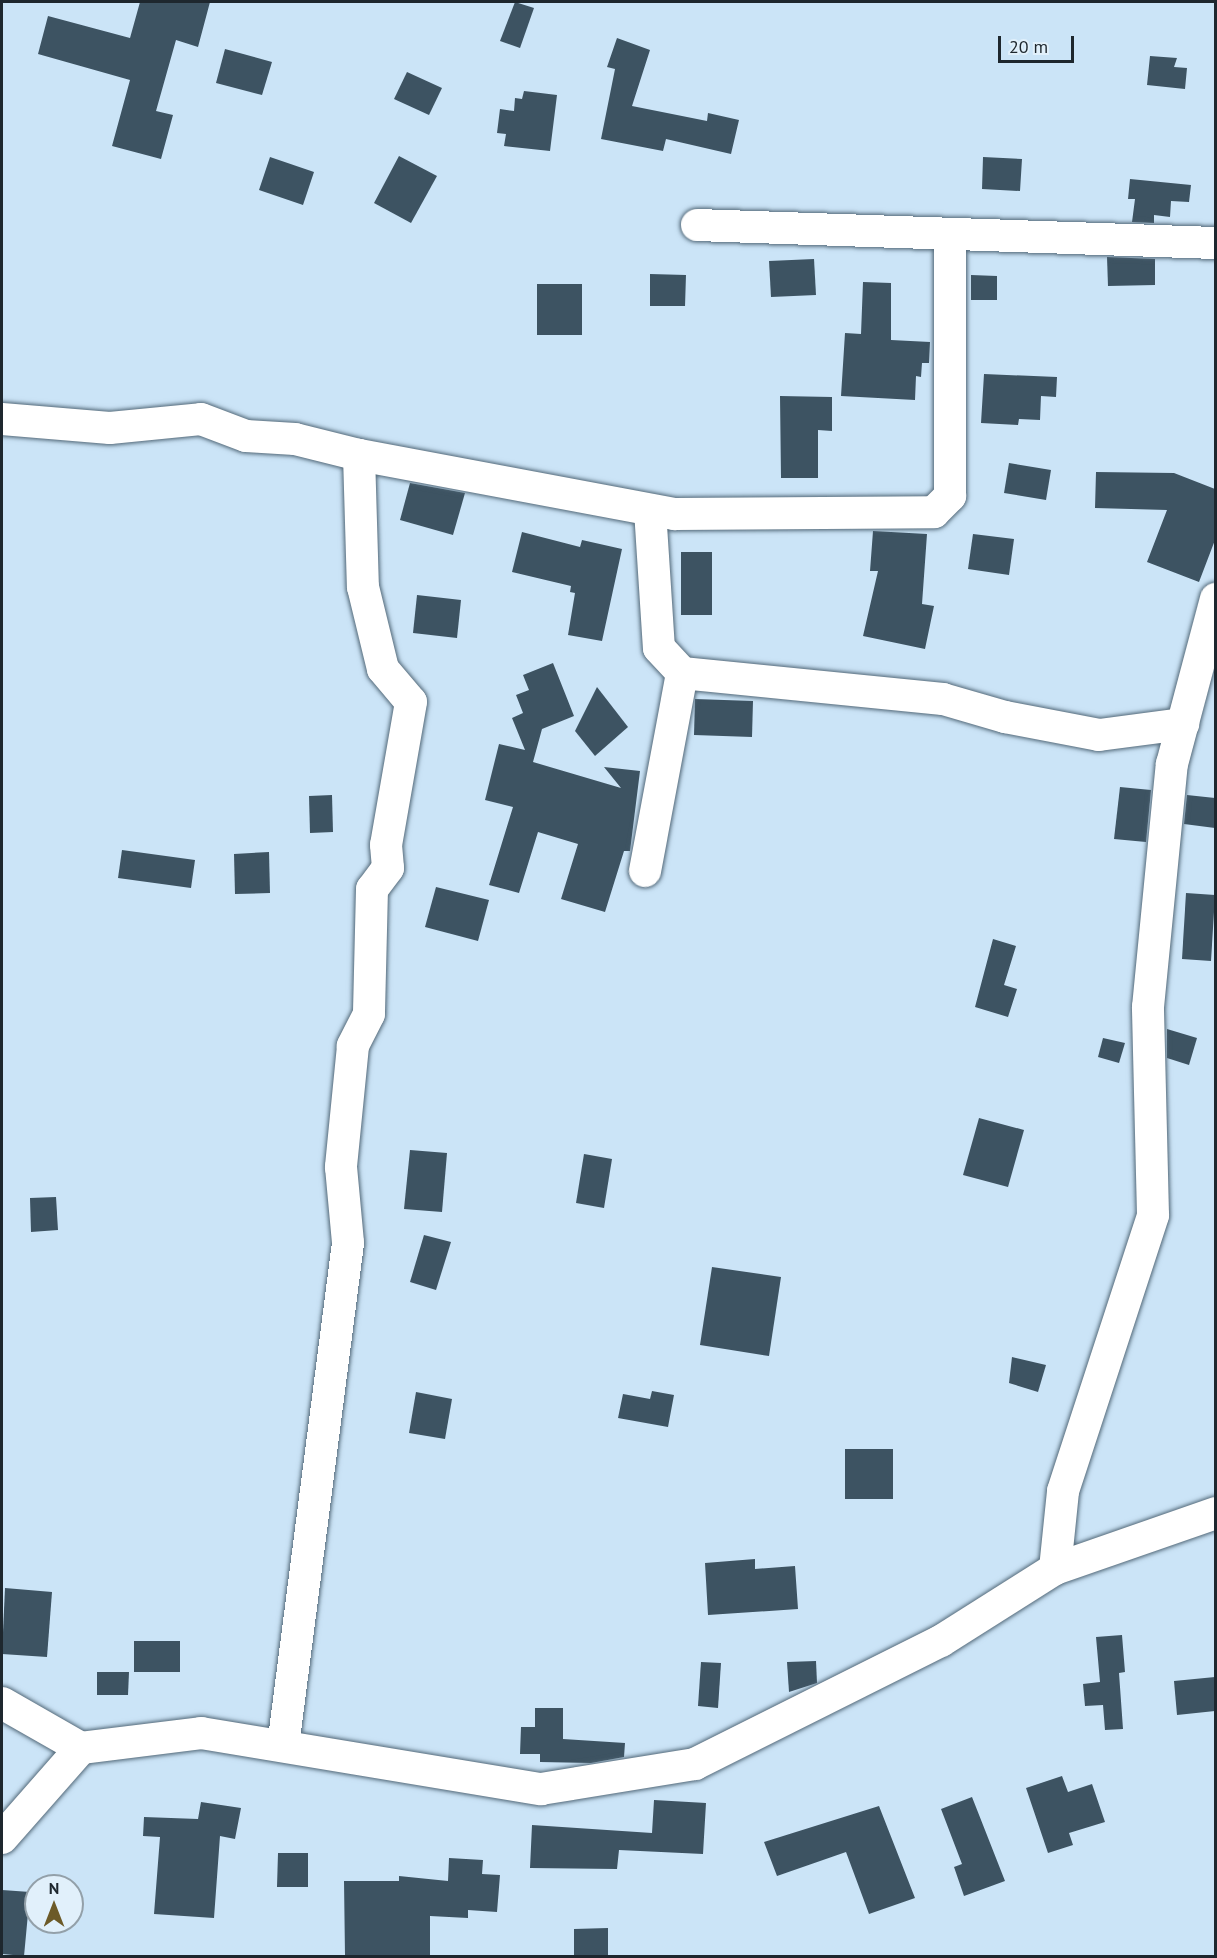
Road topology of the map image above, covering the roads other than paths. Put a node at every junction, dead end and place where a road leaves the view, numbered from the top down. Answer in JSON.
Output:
{"nodes":[{"id":1,"x":697,"y":225,"type":"dead end"},
{"id":2,"x":950,"y":234,"type":"junction"},
{"id":3,"x":1215,"y":243,"type":"edge"},
{"id":4,"x":2,"y":419,"type":"edge"},
{"id":5,"x":359,"y":455,"type":"junction"},
{"id":6,"x":651,"y":510,"type":"junction"},
{"id":7,"x":1215,"y":599,"type":"edge"},
{"id":8,"x":682,"y":673,"type":"junction"},
{"id":9,"x":1183,"y":724,"type":"junction"},
{"id":10,"x":645,"y":871,"type":"dead end"},
{"id":11,"x":1215,"y":1513,"type":"edge"},
{"id":12,"x":1055,"y":1569,"type":"junction"},
{"id":13,"x":2,"y":1703,"type":"edge"},
{"id":14,"x":283,"y":1746,"type":"junction"},
{"id":15,"x":81,"y":1748,"type":"junction"},
{"id":16,"x":2,"y":1838,"type":"edge"}],
"edges":[{"from":1,"to":2,"type":"street"},
{"from":2,"to":3,"type":"street"},
{"from":2,"to":6,"type":"street"},
{"from":4,"to":5,"type":"street"},
{"from":5,"to":6,"type":"street"},
{"from":5,"to":14,"type":"street"},
{"from":6,"to":8,"type":"street"},
{"from":7,"to":9,"type":"street"},
{"from":8,"to":9,"type":"street"},
{"from":8,"to":10,"type":"street"},
{"from":9,"to":12,"type":"street"},
{"from":11,"to":12,"type":"street"},
{"from":12,"to":14,"type":"street"},
{"from":13,"to":15,"type":"street"},
{"from":14,"to":15,"type":"street"},
{"from":15,"to":16,"type":"street"}]}
